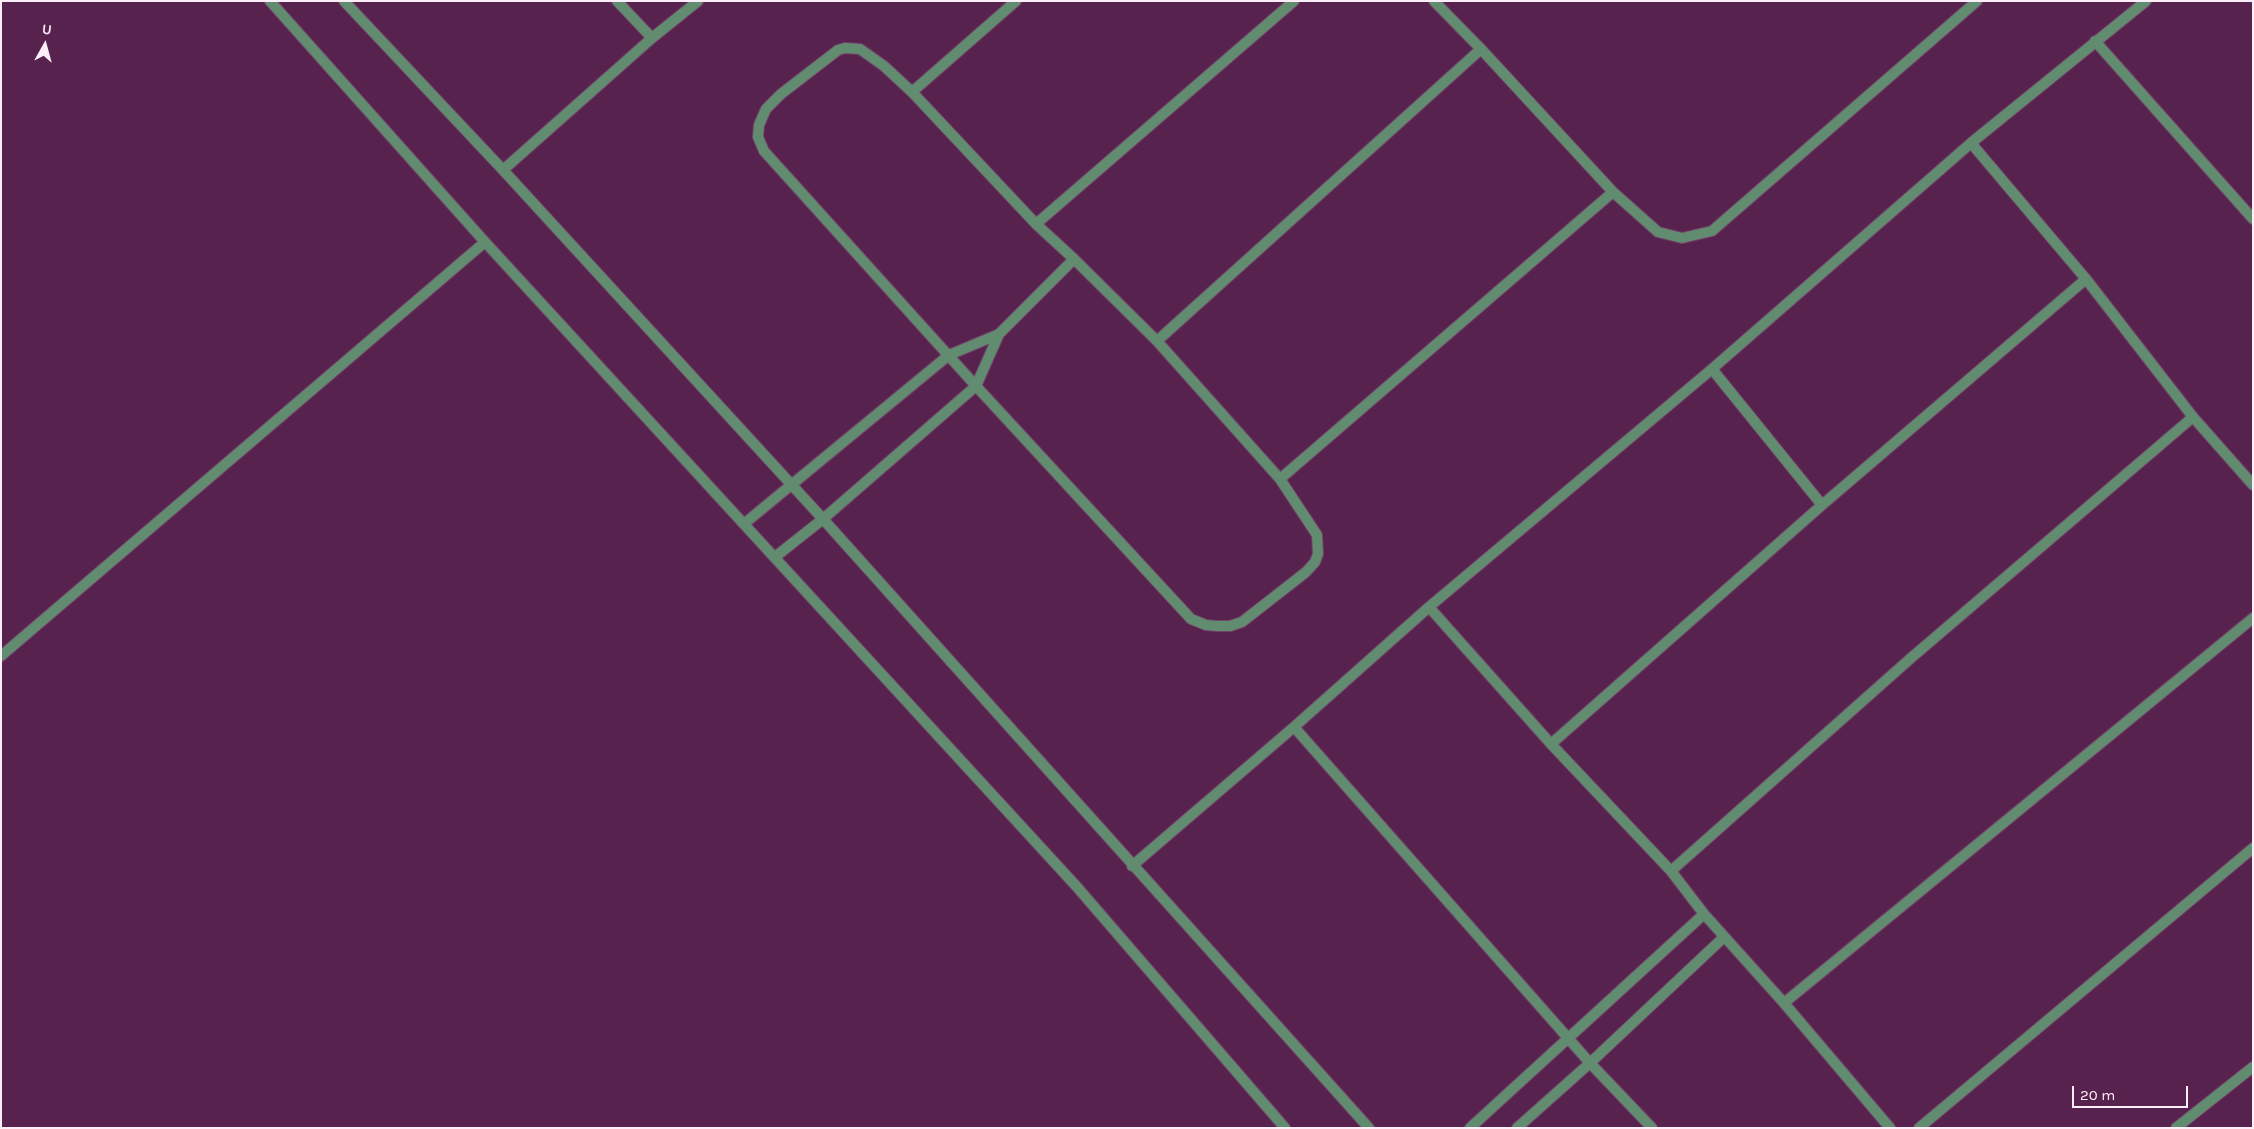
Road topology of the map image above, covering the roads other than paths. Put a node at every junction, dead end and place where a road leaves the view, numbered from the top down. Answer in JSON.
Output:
{"nodes":[{"id":1,"x":270,"y":1,"type":"edge"},
{"id":2,"x":344,"y":1,"type":"edge"},
{"id":3,"x":617,"y":1,"type":"edge"},
{"id":4,"x":698,"y":1,"type":"edge"},
{"id":5,"x":1016,"y":1,"type":"edge"},
{"id":6,"x":1294,"y":1,"type":"edge"},
{"id":7,"x":1434,"y":1,"type":"edge"},
{"id":8,"x":1977,"y":1,"type":"edge"},
{"id":9,"x":2146,"y":1,"type":"edge"},
{"id":10,"x":652,"y":38,"type":"junction"},
{"id":11,"x":2095,"y":41,"type":"junction"},
{"id":12,"x":1481,"y":49,"type":"junction"},
{"id":13,"x":912,"y":92,"type":"junction"},
{"id":14,"x":1970,"y":143,"type":"junction"},
{"id":15,"x":503,"y":170,"type":"junction"},
{"id":16,"x":1613,"y":192,"type":"junction"},
{"id":17,"x":2253,"y":219,"type":"edge"},
{"id":18,"x":1036,"y":224,"type":"junction"},
{"id":19,"x":485,"y":242,"type":"junction"},
{"id":20,"x":1074,"y":259,"type":"junction"},
{"id":21,"x":2086,"y":279,"type":"junction"},
{"id":22,"x":999,"y":334,"type":"junction"},
{"id":23,"x":1157,"y":341,"type":"junction"},
{"id":24,"x":949,"y":355,"type":"junction"},
{"id":25,"x":1712,"y":368,"type":"junction"},
{"id":26,"x":976,"y":386,"type":"junction"},
{"id":27,"x":2193,"y":417,"type":"junction"},
{"id":28,"x":1280,"y":479,"type":"junction"},
{"id":29,"x":2252,"y":482,"type":"edge"},
{"id":30,"x":791,"y":486,"type":"junction"},
{"id":31,"x":1822,"y":505,"type":"junction"},
{"id":32,"x":823,"y":519,"type":"junction"},
{"id":33,"x":745,"y":523,"type":"junction"},
{"id":34,"x":775,"y":557,"type":"junction"},
{"id":35,"x":1429,"y":606,"type":"junction"},
{"id":36,"x":2253,"y":618,"type":"edge"},
{"id":37,"x":1,"y":656,"type":"edge"},
{"id":38,"x":1294,"y":727,"type":"junction"},
{"id":39,"x":1551,"y":744,"type":"junction"},
{"id":40,"x":2253,"y":848,"type":"edge"},
{"id":41,"x":1132,"y":866,"type":"junction"},
{"id":42,"x":1672,"y":871,"type":"junction"},
{"id":43,"x":1704,"y":914,"type":"junction"},
{"id":44,"x":1724,"y":937,"type":"junction"},
{"id":45,"x":1784,"y":1003,"type":"junction"},
{"id":46,"x":1569,"y":1037,"type":"junction"},
{"id":47,"x":1590,"y":1063,"type":"junction"},
{"id":48,"x":2253,"y":1067,"type":"edge"},
{"id":49,"x":1285,"y":1128,"type":"edge"},
{"id":50,"x":1369,"y":1128,"type":"edge"},
{"id":51,"x":1470,"y":1128,"type":"edge"},
{"id":52,"x":1517,"y":1128,"type":"edge"},
{"id":53,"x":1652,"y":1128,"type":"edge"},
{"id":54,"x":1890,"y":1128,"type":"edge"},
{"id":55,"x":1919,"y":1128,"type":"edge"},
{"id":56,"x":2176,"y":1128,"type":"edge"}],
"edges":[{"from":1,"to":19,"type":"street"},
{"from":2,"to":15,"type":"street"},
{"from":3,"to":10,"type":"street"},
{"from":4,"to":10,"type":"street"},
{"from":5,"to":13,"type":"street"},
{"from":6,"to":18,"type":"street"},
{"from":7,"to":12,"type":"street"},
{"from":8,"to":16,"type":"street"},
{"from":9,"to":11,"type":"street"},
{"from":10,"to":15,"type":"street"},
{"from":11,"to":14,"type":"street"},
{"from":11,"to":17,"type":"street"},
{"from":12,"to":16,"type":"street"},
{"from":12,"to":23,"type":"street"},
{"from":13,"to":18,"type":"street"},
{"from":13,"to":24,"type":"street"},
{"from":14,"to":21,"type":"street"},
{"from":14,"to":25,"type":"street"},
{"from":15,"to":30,"type":"street"},
{"from":16,"to":28,"type":"street"},
{"from":18,"to":20,"type":"street"},
{"from":19,"to":33,"type":"street"},
{"from":19,"to":37,"type":"street"},
{"from":20,"to":22,"type":"street"},
{"from":20,"to":23,"type":"street"},
{"from":21,"to":27,"type":"street"},
{"from":21,"to":31,"type":"street"},
{"from":22,"to":24,"type":"street"},
{"from":22,"to":26,"type":"street"},
{"from":23,"to":28,"type":"street"},
{"from":24,"to":26,"type":"street"},
{"from":24,"to":30,"type":"street"},
{"from":25,"to":31,"type":"street"},
{"from":25,"to":35,"type":"street"},
{"from":26,"to":28,"type":"street"},
{"from":26,"to":32,"type":"street"},
{"from":27,"to":29,"type":"street"},
{"from":27,"to":42,"type":"street"},
{"from":30,"to":32,"type":"street"},
{"from":30,"to":33,"type":"street"},
{"from":31,"to":39,"type":"street"},
{"from":32,"to":34,"type":"street"},
{"from":32,"to":41,"type":"street"},
{"from":33,"to":34,"type":"street"},
{"from":34,"to":49,"type":"street"},
{"from":35,"to":38,"type":"street"},
{"from":35,"to":39,"type":"street"},
{"from":36,"to":45,"type":"street"},
{"from":38,"to":41,"type":"street"},
{"from":38,"to":46,"type":"street"},
{"from":39,"to":42,"type":"street"},
{"from":40,"to":55,"type":"street"},
{"from":41,"to":50,"type":"street"},
{"from":42,"to":43,"type":"street"},
{"from":43,"to":44,"type":"street"},
{"from":43,"to":46,"type":"street"},
{"from":44,"to":45,"type":"street"},
{"from":44,"to":47,"type":"street"},
{"from":45,"to":54,"type":"street"},
{"from":46,"to":47,"type":"street"},
{"from":46,"to":51,"type":"street"},
{"from":47,"to":52,"type":"street"},
{"from":47,"to":53,"type":"street"},
{"from":48,"to":56,"type":"street"}]}
